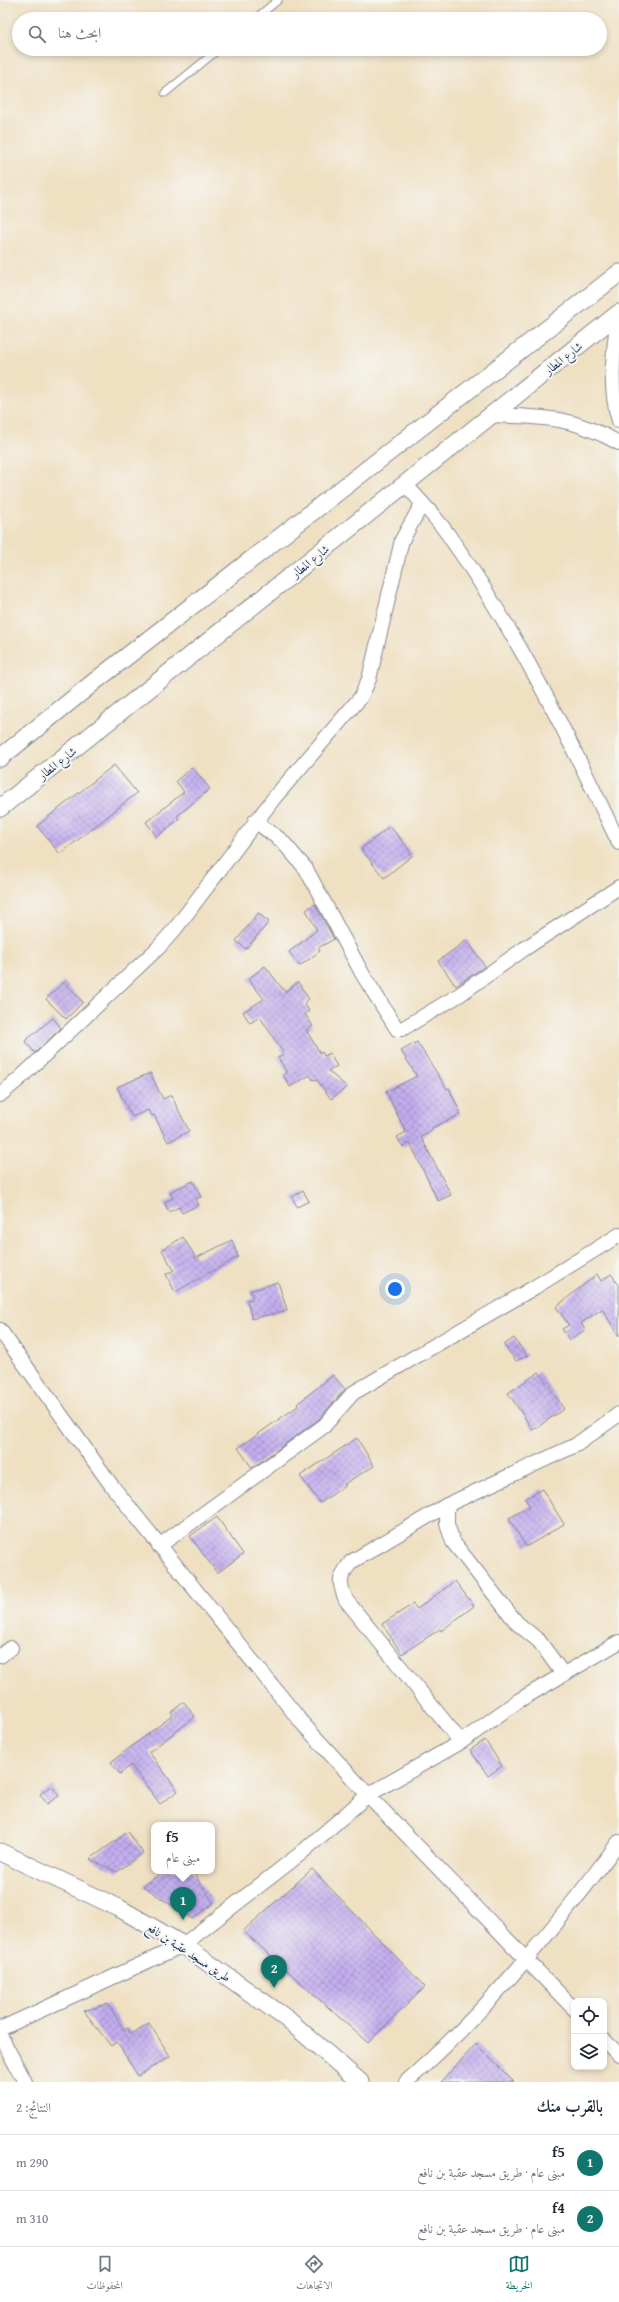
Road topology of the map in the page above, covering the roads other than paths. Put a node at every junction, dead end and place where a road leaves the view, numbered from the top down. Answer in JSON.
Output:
{"nodes":[{"id":1,"x":278,"y":0,"type":"edge"},
{"id":2,"x":263,"y":12,"type":"edge"},
{"id":3,"x":210,"y":56,"type":"edge"},
{"id":4,"x":165,"y":93,"type":"dead end"},
{"id":5,"x":619,"y":272,"type":"edge"},
{"id":6,"x":618,"y":314,"type":"edge"},
{"id":7,"x":491,"y":415,"type":"junction"},
{"id":8,"x":619,"y":421,"type":"edge"},
{"id":9,"x":619,"y":442,"type":"edge"},
{"id":10,"x":406,"y":485,"type":"junction"},
{"id":11,"x":422,"y":504,"type":"junction"},
{"id":12,"x":0,"y":758,"type":"edge"},
{"id":13,"x":0,"y":808,"type":"edge"},
{"id":14,"x":255,"y":821,"type":"junction"},
{"id":15,"x":619,"y":843,"type":"edge"},
{"id":16,"x":619,"y":887,"type":"edge"},
{"id":17,"x":0,"y":1095,"type":"edge"},
{"id":18,"x":619,"y":1235,"type":"edge"},
{"id":19,"x":0,"y":1330,"type":"edge"},
{"id":20,"x":619,"y":1414,"type":"edge"},
{"id":21,"x":447,"y":1505,"type":"junction"},
{"id":22,"x":159,"y":1546,"type":"junction"},
{"id":23,"x":619,"y":1642,"type":"edge"},
{"id":24,"x":563,"y":1674,"type":"junction"},
{"id":25,"x":462,"y":1742,"type":"junction"},
{"id":26,"x":368,"y":1795,"type":"junction"},
{"id":27,"x":619,"y":1842,"type":"edge"},
{"id":28,"x":0,"y":1852,"type":"edge"},
{"id":29,"x":183,"y":1945,"type":"junction"},
{"id":30,"x":525,"y":1958,"type":"junction"},
{"id":31,"x":571,"y":2006,"type":"edge"},
{"id":32,"x":0,"y":2030,"type":"edge"},
{"id":33,"x":0,"y":2035,"type":"edge"},
{"id":34,"x":607,"y":2043,"type":"edge"},
{"id":35,"x":619,"y":2055,"type":"edge"},
{"id":36,"x":25,"y":2082,"type":"edge"},
{"id":37,"x":360,"y":2082,"type":"edge"},
{"id":38,"x":406,"y":2082,"type":"edge"}],
"edges":[{"from":1,"to":2,"type":"lane"},
{"from":3,"to":4,"type":"lane"},
{"from":5,"to":12,"type":"street"},
{"from":6,"to":7,"type":"street","name":"شارع المطار"},
{"from":6,"to":8,"type":"street"},
{"from":7,"to":9,"type":"street"},
{"from":7,"to":10,"type":"street","name":"شارع المطار"},
{"from":10,"to":11,"type":"street"},
{"from":10,"to":13,"type":"street","name":"شارع المطار"},
{"from":11,"to":14,"type":"street"},
{"from":11,"to":15,"type":"street"},
{"from":14,"to":16,"type":"street"},
{"from":14,"to":17,"type":"street"},
{"from":18,"to":22,"type":"street"},
{"from":19,"to":22,"type":"street"},
{"from":20,"to":21,"type":"street"},
{"from":21,"to":24,"type":"street"},
{"from":21,"to":25,"type":"street"},
{"from":22,"to":26,"type":"street"},
{"from":23,"to":24,"type":"street"},
{"from":24,"to":25,"type":"street"},
{"from":25,"to":26,"type":"street"},
{"from":26,"to":29,"type":"street"},
{"from":26,"to":30,"type":"street"},
{"from":27,"to":30,"type":"street"},
{"from":28,"to":29,"type":"street","name":"طريق مسجد عقبة بن نافع"},
{"from":29,"to":32,"type":"street"},
{"from":29,"to":37,"type":"street","name":"طريق مسجد عقبة بن نافع"},
{"from":30,"to":31,"type":"street"},
{"from":30,"to":38,"type":"street"},
{"from":33,"to":36,"type":"street"},
{"from":34,"to":35,"type":"street"}]}
